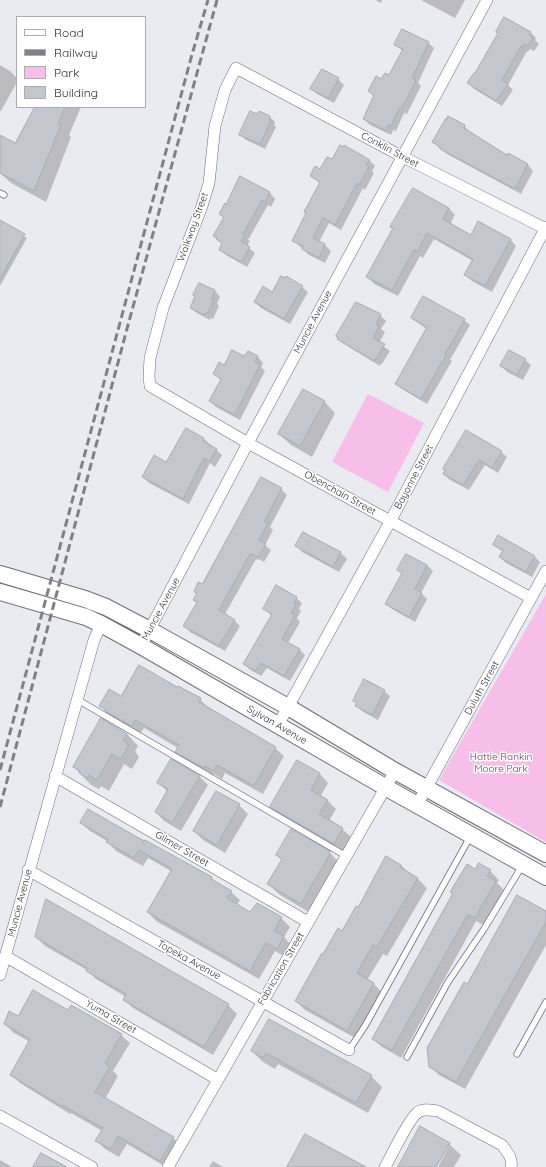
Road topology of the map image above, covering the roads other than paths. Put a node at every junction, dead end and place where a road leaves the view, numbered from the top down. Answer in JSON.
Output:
{"nodes":[{"id":1,"x":487,"y":0,"type":"edge"},
{"id":2,"x":236,"y":68,"type":"joint"},
{"id":3,"x":403,"y":157,"type":"junction"},
{"id":4,"x":546,"y":228,"type":"edge"},
{"id":5,"x":150,"y":386,"type":"joint"},
{"id":6,"x":248,"y":443,"type":"junction"},
{"id":7,"x":391,"y":520,"type":"junction"},
{"id":8,"x":0,"y":574,"type":"edge"},
{"id":9,"x":545,"y":576,"type":"edge"},
{"id":10,"x":0,"y":592,"type":"edge"},
{"id":11,"x":531,"y":598,"type":"junction"},
{"id":12,"x":100,"y":624,"type":"junction"},
{"id":13,"x":150,"y":630,"type":"junction"},
{"id":14,"x":142,"y":646,"type":"junction"},
{"id":15,"x":78,"y":700,"type":"junction"},
{"id":16,"x":288,"y":707,"type":"junction"},
{"id":17,"x":278,"y":725,"type":"junction"},
{"id":18,"x":395,"y":770,"type":"junction"},
{"id":19,"x":55,"y":776,"type":"junction"},
{"id":20,"x":385,"y":787,"type":"junction"},
{"id":21,"x":427,"y":788,"type":"junction"},
{"id":22,"x":417,"y":805,"type":"junction"},
{"id":23,"x":471,"y":835,"type":"junction"},
{"id":24,"x":546,"y":854,"type":"edge"},
{"id":25,"x":346,"y":856,"type":"junction"},
{"id":26,"x":523,"y":864,"type":"junction"},
{"id":27,"x":28,"y":870,"type":"junction"},
{"id":28,"x":546,"y":877,"type":"edge"},
{"id":29,"x":308,"y":922,"type":"junction"},
{"id":30,"x":5,"y":956,"type":"junction"},
{"id":31,"x":0,"y":975,"type":"edge"},
{"id":32,"x":262,"y":1002,"type":"junction"},
{"id":33,"x":546,"y":1002,"type":"edge"},
{"id":34,"x":349,"y":1050,"type":"joint"},
{"id":35,"x":517,"y":1054,"type":"dead end"},
{"id":36,"x":407,"y":1056,"type":"dead end"},
{"id":37,"x":218,"y":1079,"type":"junction"},
{"id":38,"x":0,"y":1116,"type":"edge"},
{"id":39,"x":92,"y":1167,"type":"edge"},
{"id":40,"x":168,"y":1167,"type":"edge"},
{"id":41,"x":385,"y":1167,"type":"edge"},
{"id":42,"x":511,"y":1167,"type":"edge"}],
"edges":[{"from":1,"to":3,"type":"street","name":"Muncie Avenue"},
{"from":2,"to":3,"type":"street","name":"Conklin Street"},
{"from":2,"to":5,"type":"street","name":"Walkway Street"},
{"from":3,"to":4,"type":"street","name":"Conklin Street"},
{"from":3,"to":6,"type":"street","name":"Muncie Avenue"},
{"from":4,"to":7,"type":"street","name":"Bayonne Street"},
{"from":5,"to":6,"type":"street","name":"Obenchain Street"},
{"from":6,"to":7,"type":"street","name":"Obenchain Street"},
{"from":6,"to":13,"type":"street","name":"Muncie Avenue"},
{"from":7,"to":11,"type":"street","name":"Obenchain Street"},
{"from":7,"to":16,"type":"street","name":"Bayonne Street"},
{"from":8,"to":13,"type":"main road","name":"Sylvan Avenue"},
{"from":9,"to":11,"type":"street","name":"Duluth Street"},
{"from":10,"to":12,"type":"main road","name":"Sylvan Avenue"},
{"from":11,"to":21,"type":"street","name":"Duluth Street"},
{"from":12,"to":14,"type":"main road","name":"Sylvan Avenue"},
{"from":12,"to":15,"type":"street","name":"Muncie Avenue"},
{"from":13,"to":14,"type":"street","name":"Muncie Avenue"},
{"from":13,"to":16,"type":"main road","name":"Sylvan Avenue"},
{"from":14,"to":17,"type":"main road","name":"Sylvan Avenue"},
{"from":15,"to":19,"type":"street","name":"Muncie Avenue"},
{"from":15,"to":25,"type":"lane"},
{"from":16,"to":17,"type":"street","name":"Bayonne Street"},
{"from":16,"to":18,"type":"main road","name":"Sylvan Avenue"},
{"from":17,"to":20,"type":"main road","name":"Sylvan Avenue"},
{"from":18,"to":20,"type":"street","name":"Fabrication Street"},
{"from":18,"to":21,"type":"main road","name":"Sylvan Avenue"},
{"from":19,"to":27,"type":"street","name":"Muncie Avenue"},
{"from":19,"to":29,"type":"street","name":"Gilmer Street"},
{"from":20,"to":22,"type":"main road","name":"Sylvan Avenue"},
{"from":20,"to":25,"type":"street","name":"Fabrication Street"},
{"from":21,"to":22,"type":"street","name":"Duluth Street"},
{"from":21,"to":24,"type":"main road","name":"Sylvan Avenue"},
{"from":22,"to":23,"type":"main road","name":"Sylvan Avenue"},
{"from":23,"to":26,"type":"main road","name":"Sylvan Avenue"},
{"from":23,"to":34,"type":"lane"},
{"from":25,"to":29,"type":"street","name":"Fabrication Street"},
{"from":26,"to":28,"type":"main road","name":"Sylvan Avenue"},
{"from":26,"to":36,"type":"lane"},
{"from":27,"to":30,"type":"street","name":"Muncie Avenue"},
{"from":27,"to":32,"type":"street","name":"Topeka Avenue"},
{"from":29,"to":32,"type":"street","name":"Fabrication Street"},
{"from":30,"to":31,"type":"street","name":"Muncie Avenue"},
{"from":30,"to":37,"type":"street","name":"Yuma Street"},
{"from":32,"to":34,"type":"street","name":"Topeka Avenue"},
{"from":32,"to":37,"type":"street","name":"Fabrication Street"},
{"from":33,"to":35,"type":"lane"},
{"from":37,"to":40,"type":"street","name":"Fabrication Street"},
{"from":38,"to":39,"type":"street"},
{"from":41,"to":42,"type":"street"}]}
